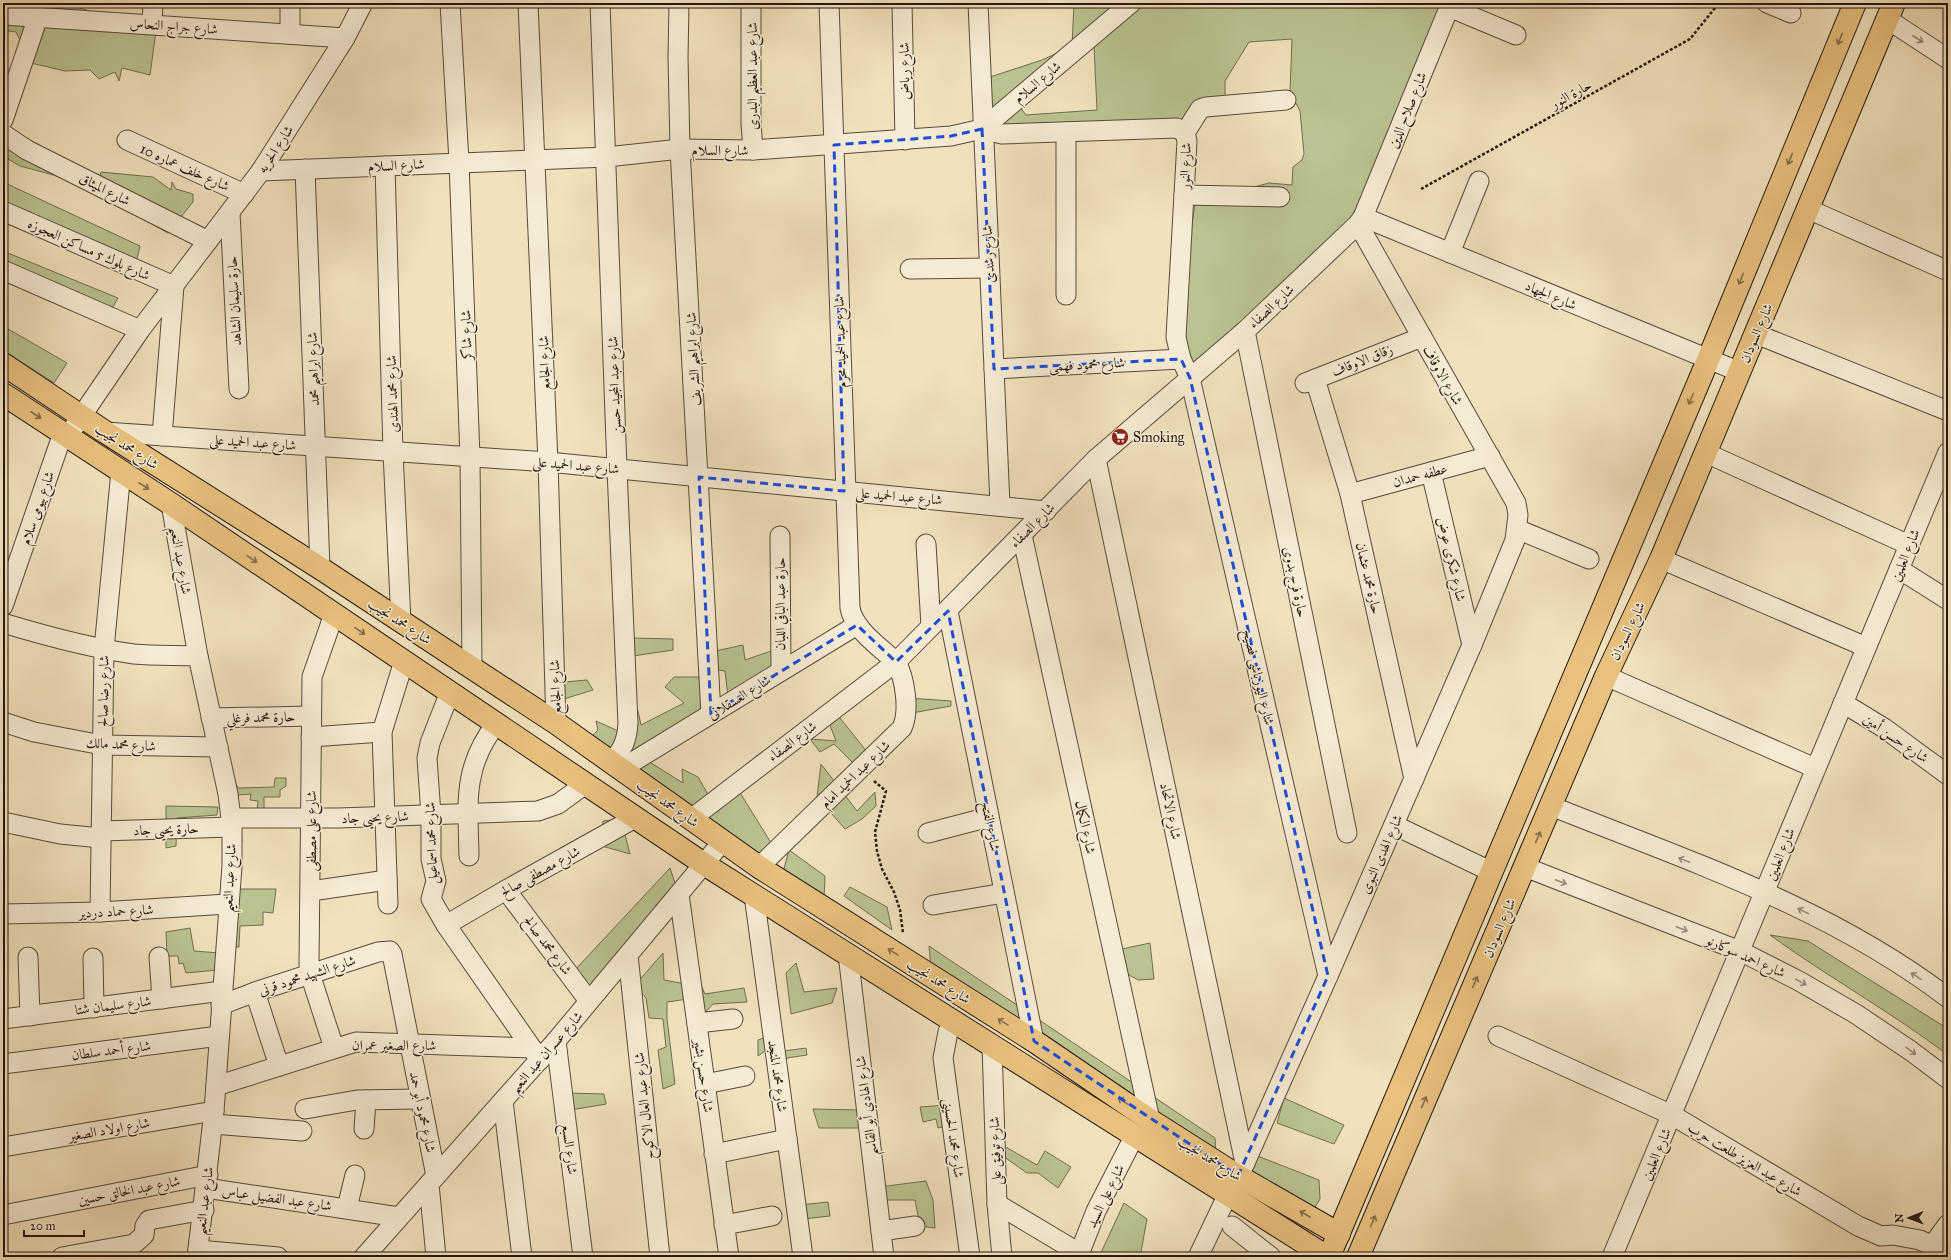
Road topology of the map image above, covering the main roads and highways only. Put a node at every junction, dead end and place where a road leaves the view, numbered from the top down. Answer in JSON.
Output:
{"nodes":[{"id":1,"x":1855,"y":3,"type":"edge"},
{"id":2,"x":1890,"y":11,"type":"edge"},
{"id":3,"x":3,"y":364,"type":"edge"},
{"id":4,"x":3,"y":394,"type":"edge"},
{"id":5,"x":1524,"y":795,"type":"junction"},
{"id":6,"x":1551,"y":806,"type":"junction"},
{"id":7,"x":1237,"y":1178,"type":"junction"},
{"id":8,"x":1338,"y":1234,"type":"junction"},
{"id":9,"x":1328,"y":1257,"type":"edge"},
{"id":10,"x":1358,"y":1257,"type":"edge"}],
"edges":[{"from":1,"to":5,"type":"main road","name":"شارع السودان","one_way":true},
{"from":2,"to":6,"type":"main road","name":"شارع السودان"},
{"from":7,"to":3,"type":"main road","name":"شارع محمد نجيب","one_way":true},
{"from":4,"to":7,"type":"main road","name":"شارع محمد نجيب","one_way":true},
{"from":5,"to":6,"type":"main road"},
{"from":5,"to":8,"type":"main road","name":"شارع السودان"},
{"from":10,"to":6,"type":"main road","name":"شارع السودان","one_way":true},
{"from":8,"to":7,"type":"main road","name":"شارع محمد نجيب","one_way":true},
{"from":7,"to":9,"type":"main road","name":"شارع محمد نجيب"},
{"from":8,"to":9,"type":"main road","name":"شارع السودان"}]}
